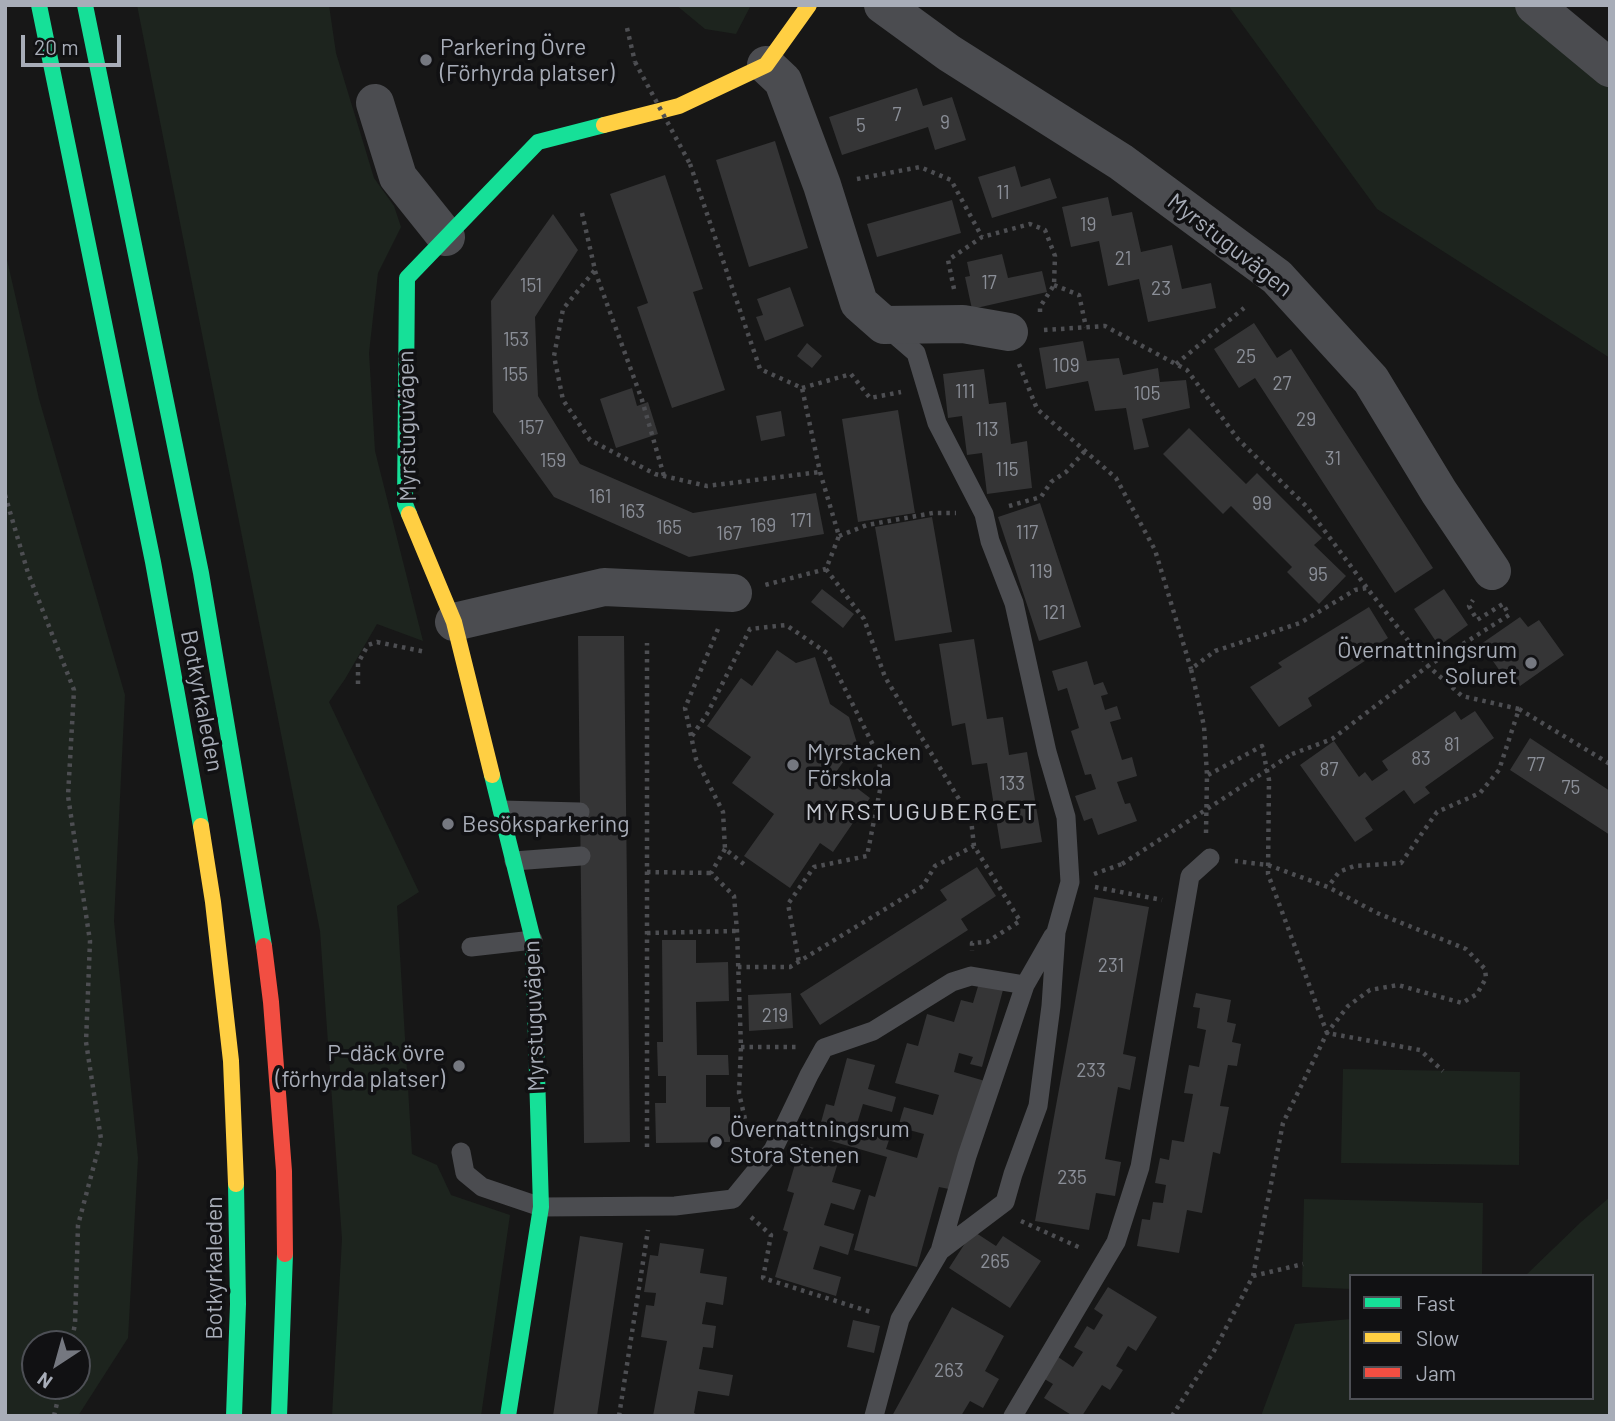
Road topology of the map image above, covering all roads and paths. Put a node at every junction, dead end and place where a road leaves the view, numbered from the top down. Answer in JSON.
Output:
{"nodes":[{"id":1,"x":39,"y":5,"type":"edge"},
{"id":2,"x":85,"y":5,"type":"edge"},
{"id":3,"x":809,"y":5,"type":"edge"},
{"id":4,"x":883,"y":5,"type":"edge"},
{"id":5,"x":1534,"y":5,"type":"edge"},
{"id":6,"x":627,"y":28,"type":"dead end"},
{"id":7,"x":766,"y":65,"type":"junction"},
{"id":8,"x":1610,"y":68,"type":"edge"},
{"id":9,"x":375,"y":103,"type":"dead end"},
{"id":10,"x":822,"y":186,"type":"junction"},
{"id":11,"x":582,"y":213,"type":"dead end"},
{"id":12,"x":446,"y":237,"type":"junction"},
{"id":13,"x":982,"y":237,"type":"junction"},
{"id":14,"x":595,"y":270,"type":"junction"},
{"id":15,"x":1054,"y":285,"type":"junction"},
{"id":16,"x":1244,"y":308,"type":"dead end"},
{"id":17,"x":962,"y":324,"type":"junction"},
{"id":18,"x":884,"y":325,"type":"junction"},
{"id":19,"x":1086,"y":327,"type":"junction"},
{"id":20,"x":1026,"y":331,"type":"junction"},
{"id":21,"x":1176,"y":364,"type":"junction"},
{"id":22,"x":926,"y":387,"type":"junction"},
{"id":23,"x":802,"y":388,"type":"junction"},
{"id":24,"x":1085,"y":451,"type":"junction"},
{"id":25,"x":820,"y":472,"type":"junction"},
{"id":26,"x":664,"y":476,"type":"junction"},
{"id":27,"x":5,"y":495,"type":"edge"},
{"id":28,"x":984,"y":514,"type":"junction"},
{"id":29,"x":839,"y":536,"type":"junction"},
{"id":30,"x":826,"y":569,"type":"junction"},
{"id":31,"x":1492,"y":571,"type":"dead end"},
{"id":32,"x":1367,"y":588,"type":"junction"},
{"id":33,"x":733,"y":593,"type":"junction"},
{"id":34,"x":1509,"y":615,"type":"dead end"},
{"id":35,"x":454,"y":622,"type":"junction"},
{"id":36,"x":648,"y":643,"type":"dead end"},
{"id":37,"x":394,"y":644,"type":"dead end"},
{"id":38,"x":1428,"y":666,"type":"junction"},
{"id":39,"x":1191,"y":669,"type":"junction"},
{"id":40,"x":358,"y":684,"type":"dead end"},
{"id":41,"x":1519,"y":709,"type":"junction"},
{"id":42,"x":692,"y":736,"type":"junction"},
{"id":43,"x":1610,"y":764,"type":"edge"},
{"id":44,"x":1207,"y":775,"type":"junction"},
{"id":45,"x":502,"y":810,"type":"junction"},
{"id":46,"x":580,"y":812,"type":"dead end"},
{"id":47,"x":974,"y":846,"type":"junction"},
{"id":48,"x":725,"y":849,"type":"junction"},
{"id":49,"x":580,"y":856,"type":"dead end"},
{"id":50,"x":1210,"y":858,"type":"junction"},
{"id":51,"x":514,"y":861,"type":"junction"},
{"id":52,"x":1122,"y":864,"type":"dead end"},
{"id":53,"x":745,"y":865,"type":"dead end"},
{"id":54,"x":1268,"y":865,"type":"junction"},
{"id":55,"x":647,"y":872,"type":"junction"},
{"id":56,"x":711,"y":873,"type":"junction"},
{"id":57,"x":1070,"y":882,"type":"junction"},
{"id":58,"x":1328,"y":887,"type":"junction"},
{"id":59,"x":1185,"y":905,"type":"junction"},
{"id":60,"x":737,"y":930,"type":"junction"},
{"id":61,"x":1056,"y":932,"type":"junction"},
{"id":62,"x":647,"y":933,"type":"junction"},
{"id":63,"x":533,"y":940,"type":"junction"},
{"id":64,"x":471,"y":947,"type":"dead end"},
{"id":65,"x":799,"y":962,"type":"junction"},
{"id":66,"x":738,"y":967,"type":"junction"},
{"id":67,"x":971,"y":976,"type":"junction"},
{"id":68,"x":1025,"y":985,"type":"junction"},
{"id":69,"x":1326,"y":1033,"type":"junction"},
{"id":70,"x":741,"y":1046,"type":"junction"},
{"id":71,"x":824,"y":1048,"type":"junction"},
{"id":72,"x":1443,"y":1071,"type":"dead end"},
{"id":73,"x":647,"y":1147,"type":"dead end"},
{"id":74,"x":773,"y":1150,"type":"junction"},
{"id":75,"x":461,"y":1152,"type":"dead end"},
{"id":76,"x":652,"y":1206,"type":"junction"},
{"id":77,"x":541,"y":1207,"type":"junction"},
{"id":78,"x":1023,"y":1224,"type":"dead end"},
{"id":79,"x":771,"y":1236,"type":"dead end"},
{"id":80,"x":940,"y":1251,"type":"junction"},
{"id":81,"x":1106,"y":1259,"type":"junction"},
{"id":82,"x":1303,"y":1265,"type":"dead end"},
{"id":83,"x":1253,"y":1276,"type":"junction"},
{"id":84,"x":858,"y":1309,"type":"dead end"},
{"id":85,"x":74,"y":1330,"type":"edge"},
{"id":86,"x":234,"y":1416,"type":"edge"},
{"id":87,"x":279,"y":1416,"type":"edge"},
{"id":88,"x":508,"y":1416,"type":"edge"},
{"id":89,"x":619,"y":1416,"type":"edge"},
{"id":90,"x":874,"y":1416,"type":"edge"},
{"id":91,"x":1013,"y":1416,"type":"edge"},
{"id":92,"x":1172,"y":1416,"type":"edge"}],
"edges":[{"from":1,"to":86,"type":"main road","name":"Botkyrkaleden"},
{"from":2,"to":87,"type":"main road","name":"Botkyrkaleden"},
{"from":3,"to":7,"type":"main road","name":"Myrstuguvägen"},
{"from":4,"to":31,"type":"street","name":"Myrstuguvägen"},
{"from":5,"to":8,"type":"street"},
{"from":6,"to":23,"type":"path","bridge":true},
{"from":7,"to":10,"type":"street"},
{"from":7,"to":12,"type":"main road","name":"Myrstuguvägen"},
{"from":9,"to":12,"type":"street"},
{"from":10,"to":13,"type":"path"},
{"from":10,"to":18,"type":"street"},
{"from":11,"to":14,"type":"path"},
{"from":12,"to":35,"type":"main road","name":"Myrstuguvägen"},
{"from":13,"to":15,"type":"path"},
{"from":13,"to":17,"type":"path"},
{"from":14,"to":26,"type":"path"},
{"from":14,"to":26,"type":"path"},
{"from":15,"to":19,"type":"path"},
{"from":15,"to":20,"type":"path"},
{"from":16,"to":21,"type":"path"},
{"from":17,"to":18,"type":"street"},
{"from":17,"to":20,"type":"street"},
{"from":18,"to":22,"type":"lane"},
{"from":19,"to":20,"type":"path"},
{"from":19,"to":21,"type":"path"},
{"from":20,"to":24,"type":"path"},
{"from":21,"to":32,"type":"path"},
{"from":22,"to":23,"type":"path"},
{"from":22,"to":28,"type":"lane"},
{"from":23,"to":25,"type":"path"},
{"from":24,"to":28,"type":"path"},
{"from":24,"to":39,"type":"path"},
{"from":25,"to":26,"type":"path"},
{"from":25,"to":29,"type":"path"},
{"from":27,"to":85,"type":"path"},
{"from":28,"to":29,"type":"path"},
{"from":28,"to":57,"type":"lane"},
{"from":29,"to":30,"type":"path"},
{"from":30,"to":33,"type":"path"},
{"from":30,"to":47,"type":"path"},
{"from":32,"to":38,"type":"path"},
{"from":32,"to":39,"type":"path"},
{"from":33,"to":35,"type":"street"},
{"from":33,"to":42,"type":"path"},
{"from":34,"to":38,"type":"path"},
{"from":35,"to":45,"type":"main road","name":"Myrstuguvägen"},
{"from":36,"to":55,"type":"path"},
{"from":37,"to":40,"type":"path"},
{"from":38,"to":41,"type":"path"},
{"from":38,"to":52,"type":"path","bridge":true},
{"from":39,"to":44,"type":"path"},
{"from":41,"to":43,"type":"path"},
{"from":41,"to":58,"type":"path"},
{"from":42,"to":48,"type":"path"},
{"from":42,"to":65,"type":"path"},
{"from":44,"to":50,"type":"path"},
{"from":44,"to":54,"type":"path"},
{"from":45,"to":46,"type":"lane"},
{"from":45,"to":51,"type":"main road","name":"Myrstuguvägen"},
{"from":47,"to":65,"type":"path"},
{"from":47,"to":67,"type":"path"},
{"from":48,"to":53,"type":"path"},
{"from":48,"to":56,"type":"path"},
{"from":49,"to":51,"type":"lane"},
{"from":50,"to":54,"type":"path"},
{"from":50,"to":59,"type":"lane"},
{"from":51,"to":63,"type":"main road","name":"Myrstuguvägen"},
{"from":54,"to":58,"type":"path"},
{"from":54,"to":69,"type":"path"},
{"from":55,"to":56,"type":"path"},
{"from":55,"to":62,"type":"path"},
{"from":56,"to":60,"type":"path"},
{"from":57,"to":59,"type":"path"},
{"from":57,"to":61,"type":"lane"},
{"from":58,"to":69,"type":"path"},
{"from":59,"to":81,"type":"lane"},
{"from":60,"to":62,"type":"path"},
{"from":60,"to":66,"type":"path"},
{"from":61,"to":68,"type":"lane"},
{"from":61,"to":80,"type":"lane"},
{"from":62,"to":73,"type":"path"},
{"from":63,"to":64,"type":"lane"},
{"from":63,"to":77,"type":"main road","name":"Myrstuguvägen"},
{"from":65,"to":66,"type":"path"},
{"from":66,"to":70,"type":"path"},
{"from":67,"to":68,"type":"lane"},
{"from":67,"to":71,"type":"lane"},
{"from":68,"to":80,"type":"lane"},
{"from":69,"to":72,"type":"path"},
{"from":69,"to":83,"type":"path"},
{"from":70,"to":71,"type":"path"},
{"from":70,"to":74,"type":"path"},
{"from":71,"to":74,"type":"lane"},
{"from":74,"to":76,"type":"lane"},
{"from":75,"to":77,"type":"lane"},
{"from":76,"to":77,"type":"lane"},
{"from":76,"to":89,"type":"path"},
{"from":77,"to":88,"type":"main road","name":"Myrstuguvägen"},
{"from":78,"to":81,"type":"path"},
{"from":79,"to":84,"type":"path"},
{"from":80,"to":90,"type":"lane"},
{"from":81,"to":91,"type":"lane"},
{"from":82,"to":83,"type":"path"},
{"from":83,"to":92,"type":"path"}]}
